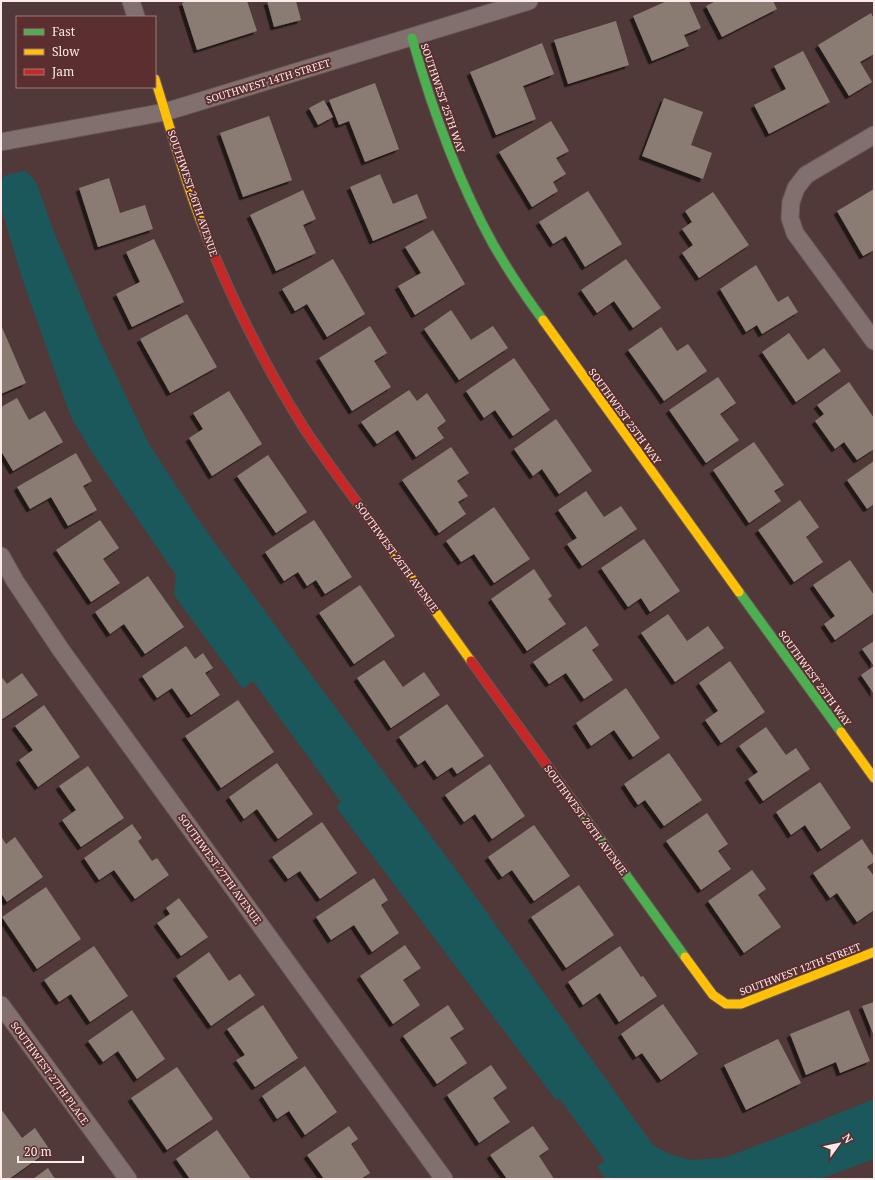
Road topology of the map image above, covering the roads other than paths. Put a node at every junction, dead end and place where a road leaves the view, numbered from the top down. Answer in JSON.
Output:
{"nodes":[{"id":1,"x":131,"y":1,"type":"edge"},
{"id":2,"x":529,"y":1,"type":"edge"},
{"id":3,"x":136,"y":16,"type":"edge"},
{"id":4,"x":412,"y":38,"type":"junction"},
{"id":5,"x":156,"y":82,"type":"edge"},
{"id":6,"x":165,"y":112,"type":"junction"},
{"id":7,"x":874,"y":135,"type":"edge"},
{"id":8,"x":1,"y":142,"type":"edge"},
{"id":9,"x":874,"y":341,"type":"edge"},
{"id":10,"x":1,"y":556,"type":"edge"},
{"id":11,"x":874,"y":778,"type":"edge"},
{"id":12,"x":874,"y":952,"type":"edge"},
{"id":13,"x":713,"y":995,"type":"joint"},
{"id":14,"x":1,"y":1005,"type":"edge"},
{"id":15,"x":128,"y":1179,"type":"edge"},
{"id":16,"x":444,"y":1179,"type":"edge"}],
"edges":[{"from":1,"to":3,"type":"street"},
{"from":2,"to":4,"type":"street","name":"SOUTHWEST 14TH STREET"},
{"from":4,"to":6,"type":"street","name":"SOUTHWEST 14TH STREET"},
{"from":4,"to":11,"type":"street","name":"SOUTHWEST 25TH WAY"},
{"from":5,"to":6,"type":"street","name":"SOUTHWEST 26TH AVENUE"},
{"from":6,"to":8,"type":"street","name":"SOUTHWEST 14TH STREET"},
{"from":6,"to":13,"type":"street","name":"SOUTHWEST 26TH AVENUE"},
{"from":7,"to":9,"type":"street"},
{"from":10,"to":16,"type":"street","name":"SOUTHWEST 27TH AVENUE"},
{"from":12,"to":13,"type":"street","name":"SOUTHWEST 12TH STREET"},
{"from":14,"to":15,"type":"street","name":"SOUTHWEST 27TH PLACE"}]}
